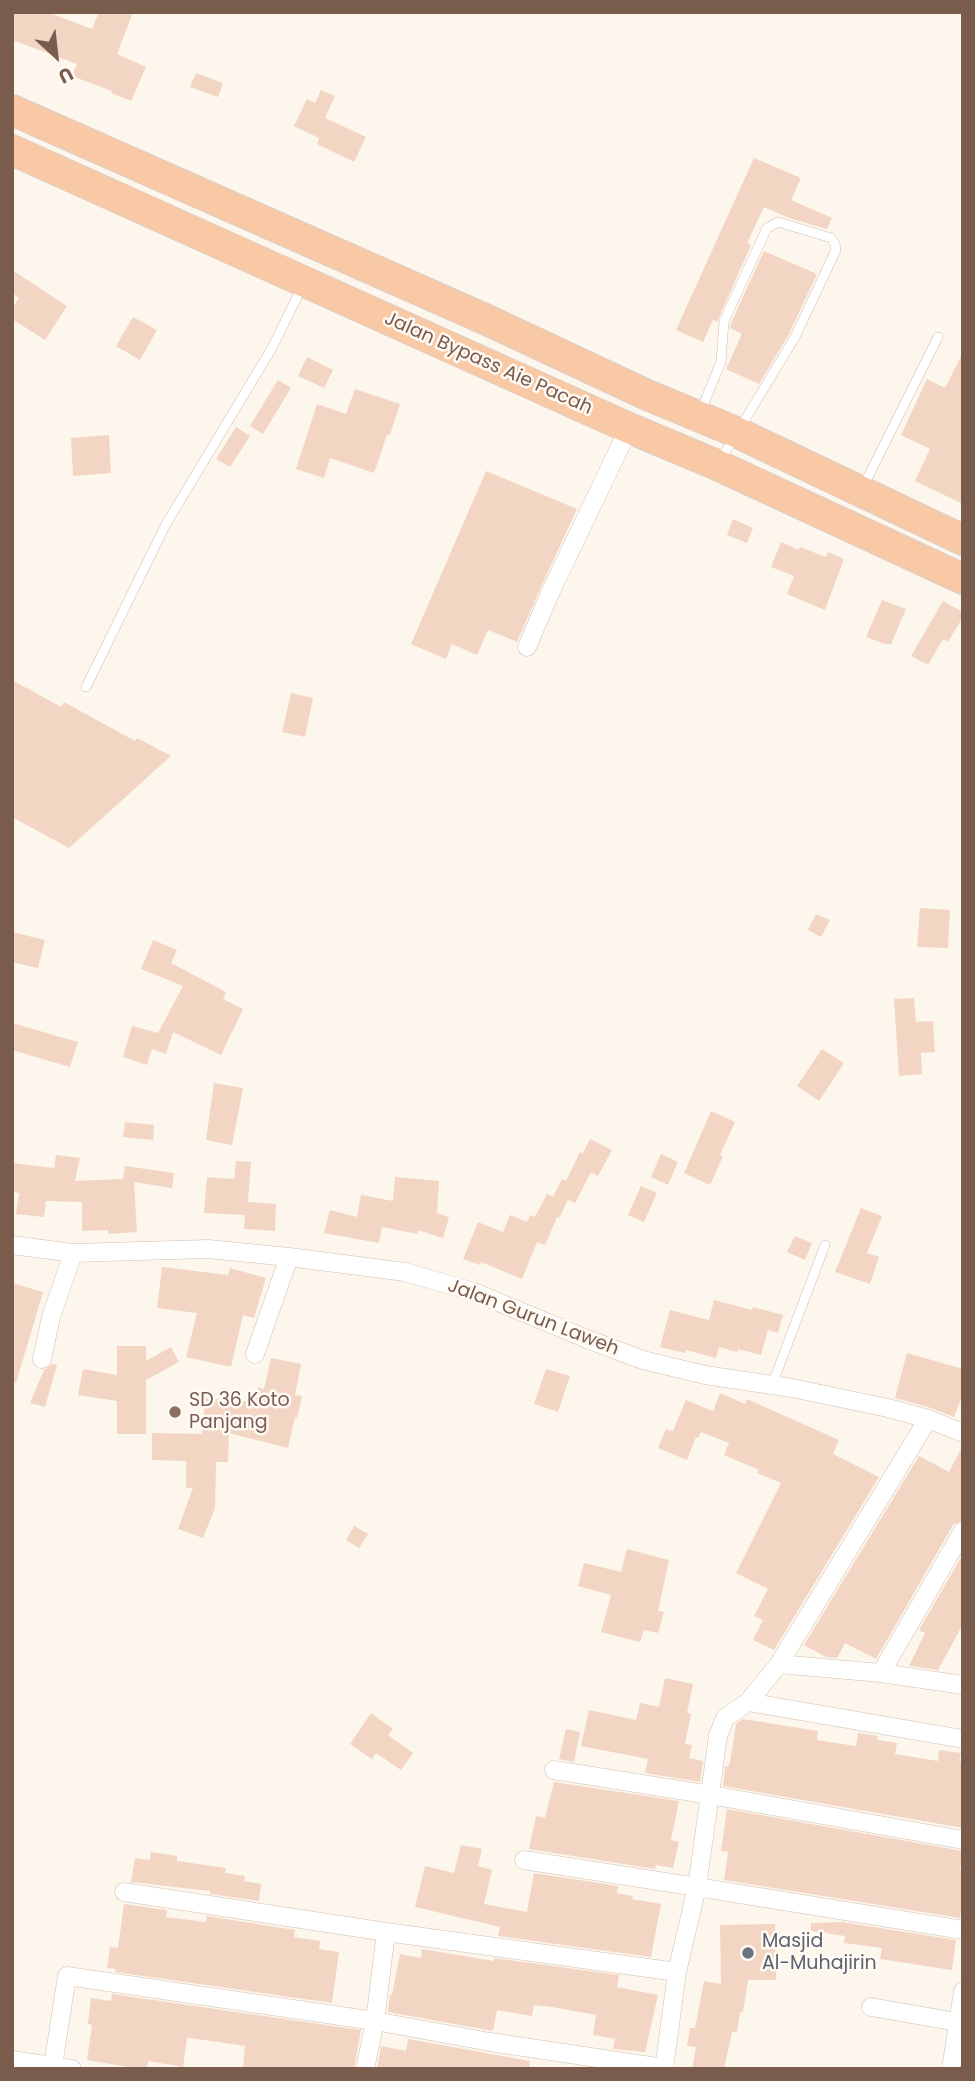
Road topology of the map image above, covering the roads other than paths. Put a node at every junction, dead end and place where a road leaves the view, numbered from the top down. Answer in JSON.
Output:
{"nodes":[{"id":1,"x":12,"y":110,"type":"edge"},
{"id":2,"x":14,"y":156,"type":"edge"},
{"id":3,"x":306,"y":281,"type":"junction"},
{"id":4,"x":938,"y":337,"type":"dead end"},
{"id":5,"x":699,"y":415,"type":"junction"},
{"id":6,"x":629,"y":428,"type":"junction"},
{"id":7,"x":736,"y":432,"type":"junction"},
{"id":8,"x":717,"y":465,"type":"junction"},
{"id":9,"x":860,"y":492,"type":"junction"},
{"id":10,"x":958,"y":534,"type":"edge"},
{"id":11,"x":963,"y":579,"type":"edge"},
{"id":12,"x":527,"y":647,"type":"dead end"},
{"id":13,"x":86,"y":687,"type":"dead end"},
{"id":14,"x":12,"y":1245,"type":"edge"},
{"id":15,"x":825,"y":1245,"type":"dead end"},
{"id":16,"x":74,"y":1253,"type":"junction"},
{"id":17,"x":289,"y":1256,"type":"junction"},
{"id":18,"x":255,"y":1354,"type":"dead end"},
{"id":19,"x":42,"y":1359,"type":"dead end"},
{"id":20,"x":772,"y":1385,"type":"junction"},
{"id":21,"x":928,"y":1419,"type":"junction"},
{"id":22,"x":963,"y":1433,"type":"edge"},
{"id":23,"x":963,"y":1531,"type":"edge"},
{"id":24,"x":779,"y":1664,"type":"junction"},
{"id":25,"x":881,"y":1673,"type":"junction"},
{"id":26,"x":963,"y":1685,"type":"edge"},
{"id":27,"x":748,"y":1702,"type":"junction"},
{"id":28,"x":963,"y":1739,"type":"edge"},
{"id":29,"x":554,"y":1770,"type":"dead end"},
{"id":30,"x":711,"y":1795,"type":"junction"},
{"id":31,"x":963,"y":1840,"type":"edge"},
{"id":32,"x":524,"y":1860,"type":"dead end"},
{"id":33,"x":697,"y":1887,"type":"junction"},
{"id":34,"x":124,"y":1892,"type":"dead end"},
{"id":35,"x":963,"y":1930,"type":"edge"},
{"id":36,"x":386,"y":1932,"type":"junction"},
{"id":37,"x":677,"y":1972,"type":"junction"},
{"id":38,"x":963,"y":1991,"type":"edge"},
{"id":39,"x":871,"y":2007,"type":"dead end"},
{"id":40,"x":375,"y":2021,"type":"junction"},
{"id":41,"x":960,"y":2023,"type":"edge"},
{"id":42,"x":12,"y":2060,"type":"edge"},
{"id":43,"x":53,"y":2066,"type":"junction"},
{"id":44,"x":664,"y":2068,"type":"edge"},
{"id":45,"x":72,"y":2069,"type":"edge"},
{"id":46,"x":365,"y":2069,"type":"edge"},
{"id":47,"x":951,"y":2069,"type":"edge"}],
"edges":[{"from":1,"to":5,"type":"highway"},
{"from":2,"to":3,"type":"highway","name":"Jalan Bypass Aie Pacah"},
{"from":3,"to":6,"type":"highway","name":"Jalan Bypass Aie Pacah"},
{"from":3,"to":13,"type":"lane"},
{"from":4,"to":9,"type":"lane"},
{"from":5,"to":7,"type":"highway"},
{"from":5,"to":7,"type":"lane"},
{"from":6,"to":8,"type":"highway","name":"Jalan Bypass Aie Pacah"},
{"from":6,"to":12,"type":"street"},
{"from":7,"to":8,"type":"lane"},
{"from":7,"to":9,"type":"highway"},
{"from":8,"to":11,"type":"highway","name":"Jalan Bypass Aie Pacah"},
{"from":9,"to":10,"type":"highway"},
{"from":14,"to":16,"type":"street","name":"Jalan Gurun Laweh"},
{"from":15,"to":20,"type":"lane"},
{"from":16,"to":17,"type":"street","name":"Jalan Gurun Laweh"},
{"from":16,"to":19,"type":"street"},
{"from":17,"to":18,"type":"street"},
{"from":17,"to":20,"type":"street","name":"Jalan Gurun Laweh"},
{"from":20,"to":21,"type":"street","name":"Jalan Gurun Laweh"},
{"from":21,"to":22,"type":"street","name":"Jalan Gurun Laweh"},
{"from":21,"to":24,"type":"street"},
{"from":23,"to":25,"type":"street"},
{"from":24,"to":25,"type":"street"},
{"from":24,"to":27,"type":"street"},
{"from":25,"to":26,"type":"street"},
{"from":27,"to":28,"type":"street"},
{"from":27,"to":30,"type":"street"},
{"from":29,"to":30,"type":"street"},
{"from":30,"to":31,"type":"street"},
{"from":30,"to":33,"type":"street"},
{"from":32,"to":33,"type":"street"},
{"from":33,"to":35,"type":"street"},
{"from":33,"to":37,"type":"street"},
{"from":34,"to":36,"type":"street"},
{"from":36,"to":37,"type":"street"},
{"from":36,"to":40,"type":"street"},
{"from":37,"to":44,"type":"street"},
{"from":38,"to":41,"type":"street"},
{"from":39,"to":41,"type":"street"},
{"from":40,"to":43,"type":"street"},
{"from":40,"to":44,"type":"street"},
{"from":40,"to":46,"type":"street"},
{"from":41,"to":47,"type":"street"},
{"from":42,"to":43,"type":"street"},
{"from":43,"to":45,"type":"street"}]}
